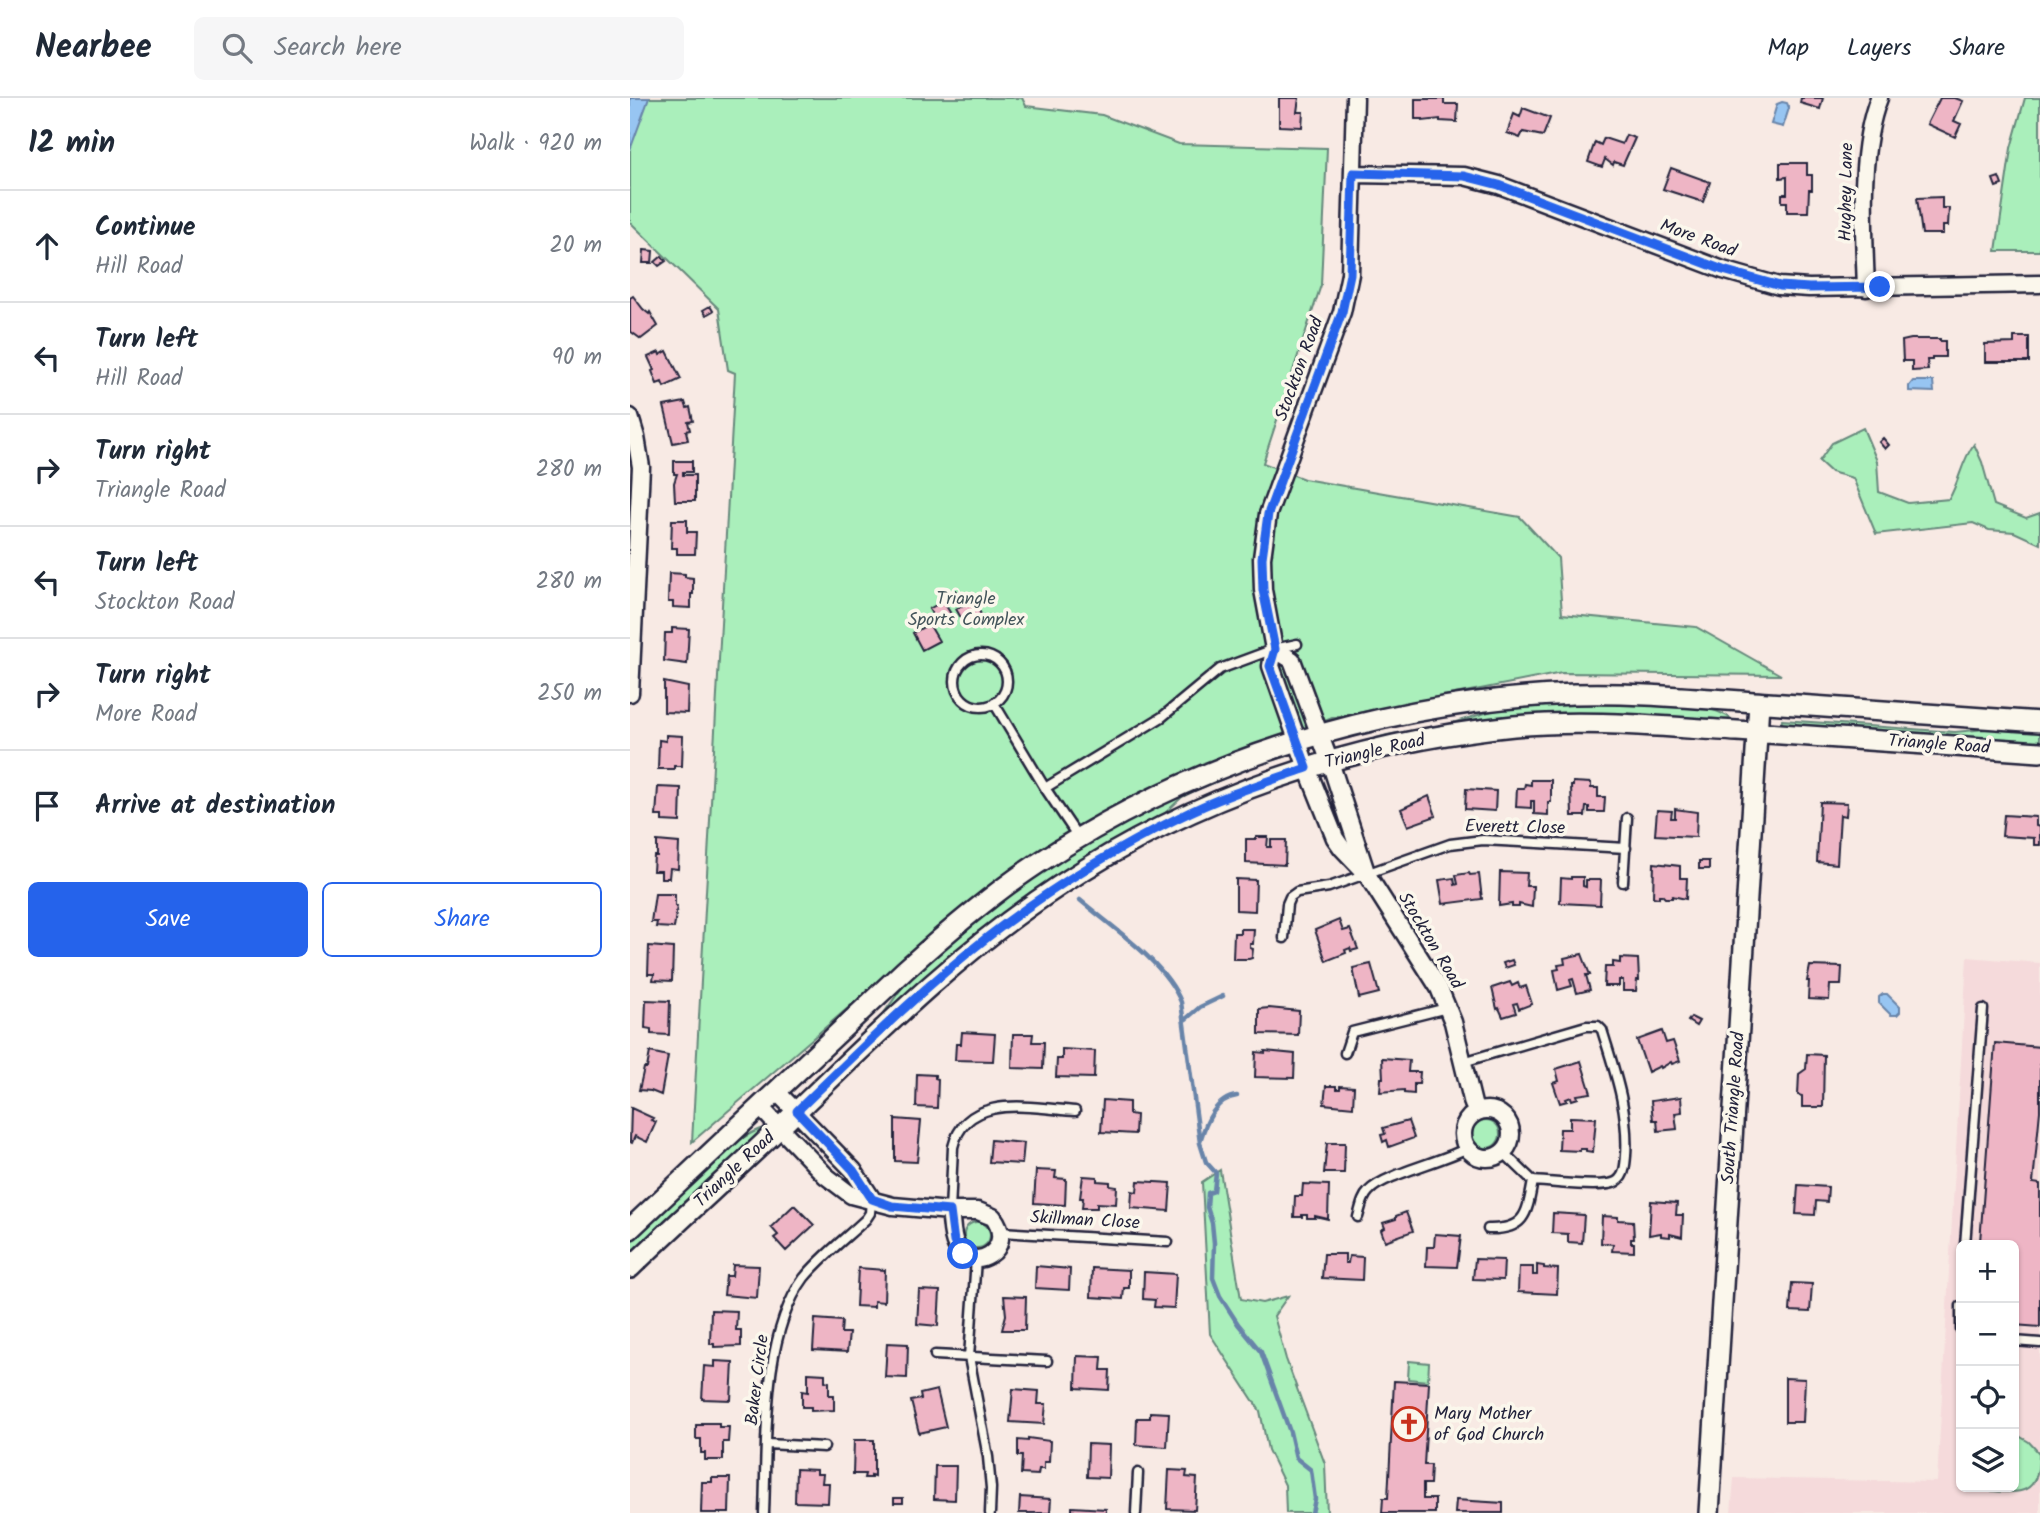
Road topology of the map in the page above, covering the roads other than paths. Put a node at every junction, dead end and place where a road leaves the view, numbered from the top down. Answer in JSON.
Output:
{"nodes":[{"id":1,"x":1355,"y":98,"type":"edge"},
{"id":2,"x":1879,"y":98,"type":"edge"},
{"id":3,"x":1353,"y":173,"type":"junction"},
{"id":4,"x":2040,"y":284,"type":"edge"},
{"id":5,"x":1866,"y":288,"type":"junction"},
{"id":6,"x":630,"y":417,"type":"edge"},
{"id":7,"x":1297,"y":644,"type":"dead end"},
{"id":8,"x":1275,"y":649,"type":"junction"},
{"id":9,"x":630,"y":693,"type":"edge"},
{"id":10,"x":994,"y":703,"type":"junction"},
{"id":11,"x":1759,"y":703,"type":"junction"},
{"id":12,"x":2040,"y":722,"type":"edge"},
{"id":13,"x":1757,"y":733,"type":"junction"},
{"id":14,"x":1319,"y":734,"type":"junction"},
{"id":15,"x":1297,"y":741,"type":"junction"},
{"id":16,"x":2040,"y":752,"type":"edge"},
{"id":17,"x":1330,"y":762,"type":"junction"},
{"id":18,"x":1307,"y":768,"type":"junction"},
{"id":19,"x":1045,"y":788,"type":"junction"},
{"id":20,"x":1628,"y":818,"type":"dead end"},
{"id":21,"x":1079,"y":839,"type":"junction"},
{"id":22,"x":1626,"y":848,"type":"junction"},
{"id":23,"x":1366,"y":873,"type":"junction"},
{"id":24,"x":1623,"y":882,"type":"dead end"},
{"id":25,"x":1284,"y":938,"type":"dead end"},
{"id":26,"x":1447,"y":1007,"type":"junction"},
{"id":27,"x":1983,"y":1009,"type":"dead end"},
{"id":28,"x":1345,"y":1053,"type":"dead end"},
{"id":29,"x":1463,"y":1062,"type":"junction"},
{"id":30,"x":776,"y":1091,"type":"junction"},
{"id":31,"x":760,"y":1107,"type":"junction"},
{"id":32,"x":797,"y":1111,"type":"junction"},
{"id":33,"x":1075,"y":1111,"type":"dead end"},
{"id":34,"x":1477,"y":1112,"type":"junction"},
{"id":35,"x":780,"y":1127,"type":"junction"},
{"id":36,"x":1468,"y":1148,"type":"junction"},
{"id":37,"x":1503,"y":1152,"type":"junction"},
{"id":38,"x":1532,"y":1181,"type":"junction"},
{"id":39,"x":872,"y":1199,"type":"junction"},
{"id":40,"x":950,"y":1211,"type":"junction"},
{"id":41,"x":1359,"y":1217,"type":"dead end"},
{"id":42,"x":630,"y":1229,"type":"edge"},
{"id":43,"x":1488,"y":1229,"type":"dead end"},
{"id":44,"x":1001,"y":1232,"type":"junction"},
{"id":45,"x":1965,"y":1240,"type":"edge"},
{"id":46,"x":1168,"y":1242,"type":"dead end"},
{"id":47,"x":976,"y":1259,"type":"junction"},
{"id":48,"x":630,"y":1268,"type":"edge"},
{"id":49,"x":2019,"y":1341,"type":"edge"},
{"id":50,"x":2040,"y":1343,"type":"edge"},
{"id":51,"x":935,"y":1355,"type":"dead end"},
{"id":52,"x":969,"y":1357,"type":"junction"},
{"id":53,"x":1047,"y":1361,"type":"dead end"},
{"id":54,"x":767,"y":1444,"type":"junction"},
{"id":55,"x":824,"y":1447,"type":"dead end"},
{"id":56,"x":1138,"y":1473,"type":"dead end"},
{"id":57,"x":764,"y":1513,"type":"edge"},
{"id":58,"x":990,"y":1513,"type":"edge"},
{"id":59,"x":1136,"y":1513,"type":"edge"},
{"id":60,"x":1709,"y":1513,"type":"edge"}],
"edges":[{"from":1,"to":3,"type":"street","name":"Stockton Road"},
{"from":2,"to":5,"type":"street","name":"Hughey Lane"},
{"from":3,"to":5,"type":"street","name":"More Road"},
{"from":3,"to":8,"type":"street","name":"Stockton Road"},
{"from":4,"to":5,"type":"street","name":"More Road"},
{"from":6,"to":9,"type":"street"},
{"from":7,"to":8,"type":"lane"},
{"from":8,"to":14,"type":"street","name":"Stockton Road"},
{"from":8,"to":15,"type":"street","name":"Stockton Road"},
{"from":8,"to":19,"type":"lane"},
{"from":10,"to":10,"type":"lane"},
{"from":10,"to":19,"type":"lane"},
{"from":11,"to":12,"type":"street","name":"Triangle Road"},
{"from":11,"to":13,"type":"street","name":"South Triangle Road"},
{"from":11,"to":14,"type":"street","name":"Triangle Road"},
{"from":13,"to":16,"type":"street","name":"Triangle Road"},
{"from":13,"to":17,"type":"street","name":"Triangle Road"},
{"from":13,"to":60,"type":"street","name":"South Triangle Road"},
{"from":14,"to":15,"type":"street","name":"Triangle Road"},
{"from":14,"to":17,"type":"street","name":"Stockton Road"},
{"from":15,"to":18,"type":"street","name":"Stockton Road"},
{"from":15,"to":21,"type":"street","name":"Triangle Road"},
{"from":17,"to":18,"type":"street","name":"Triangle Road"},
{"from":17,"to":23,"type":"street","name":"Stockton Road"},
{"from":18,"to":23,"type":"street","name":"Stockton Road"},
{"from":18,"to":32,"type":"street","name":"Triangle Road"},
{"from":19,"to":21,"type":"lane"},
{"from":20,"to":22,"type":"lane"},
{"from":21,"to":30,"type":"street","name":"Triangle Road"},
{"from":22,"to":23,"type":"lane","name":"Everett Close"},
{"from":22,"to":24,"type":"lane"},
{"from":23,"to":25,"type":"lane","name":"Everett Close"},
{"from":23,"to":26,"type":"street","name":"Stockton Road"},
{"from":26,"to":28,"type":"lane"},
{"from":26,"to":29,"type":"street","name":"Stockton Road"},
{"from":27,"to":45,"type":"lane"},
{"from":29,"to":34,"type":"street","name":"Stockton Road"},
{"from":29,"to":38,"type":"lane"},
{"from":30,"to":31,"type":"street","name":"Triangle Road"},
{"from":30,"to":32,"type":"street"},
{"from":31,"to":35,"type":"street"},
{"from":31,"to":42,"type":"street","name":"Triangle Road"},
{"from":32,"to":35,"type":"street","name":"Triangle Road"},
{"from":32,"to":39,"type":"street"},
{"from":33,"to":40,"type":"lane"},
{"from":34,"to":36,"type":"street"},
{"from":34,"to":37,"type":"street"},
{"from":35,"to":39,"type":"street"},
{"from":35,"to":48,"type":"street","name":"Triangle Road"},
{"from":36,"to":37,"type":"street"},
{"from":36,"to":41,"type":"lane"},
{"from":37,"to":38,"type":"lane"},
{"from":38,"to":43,"type":"lane"},
{"from":39,"to":40,"type":"street"},
{"from":39,"to":54,"type":"lane","name":"Baker Circle"},
{"from":40,"to":44,"type":"street"},
{"from":40,"to":47,"type":"street"},
{"from":44,"to":46,"type":"lane","name":"Skillman Close"},
{"from":44,"to":47,"type":"street"},
{"from":47,"to":52,"type":"lane"},
{"from":49,"to":50,"type":"lane"},
{"from":51,"to":52,"type":"lane"},
{"from":52,"to":53,"type":"lane"},
{"from":52,"to":58,"type":"lane"},
{"from":54,"to":55,"type":"lane"},
{"from":54,"to":57,"type":"lane","name":"Baker Circle"},
{"from":56,"to":59,"type":"lane"}]}
